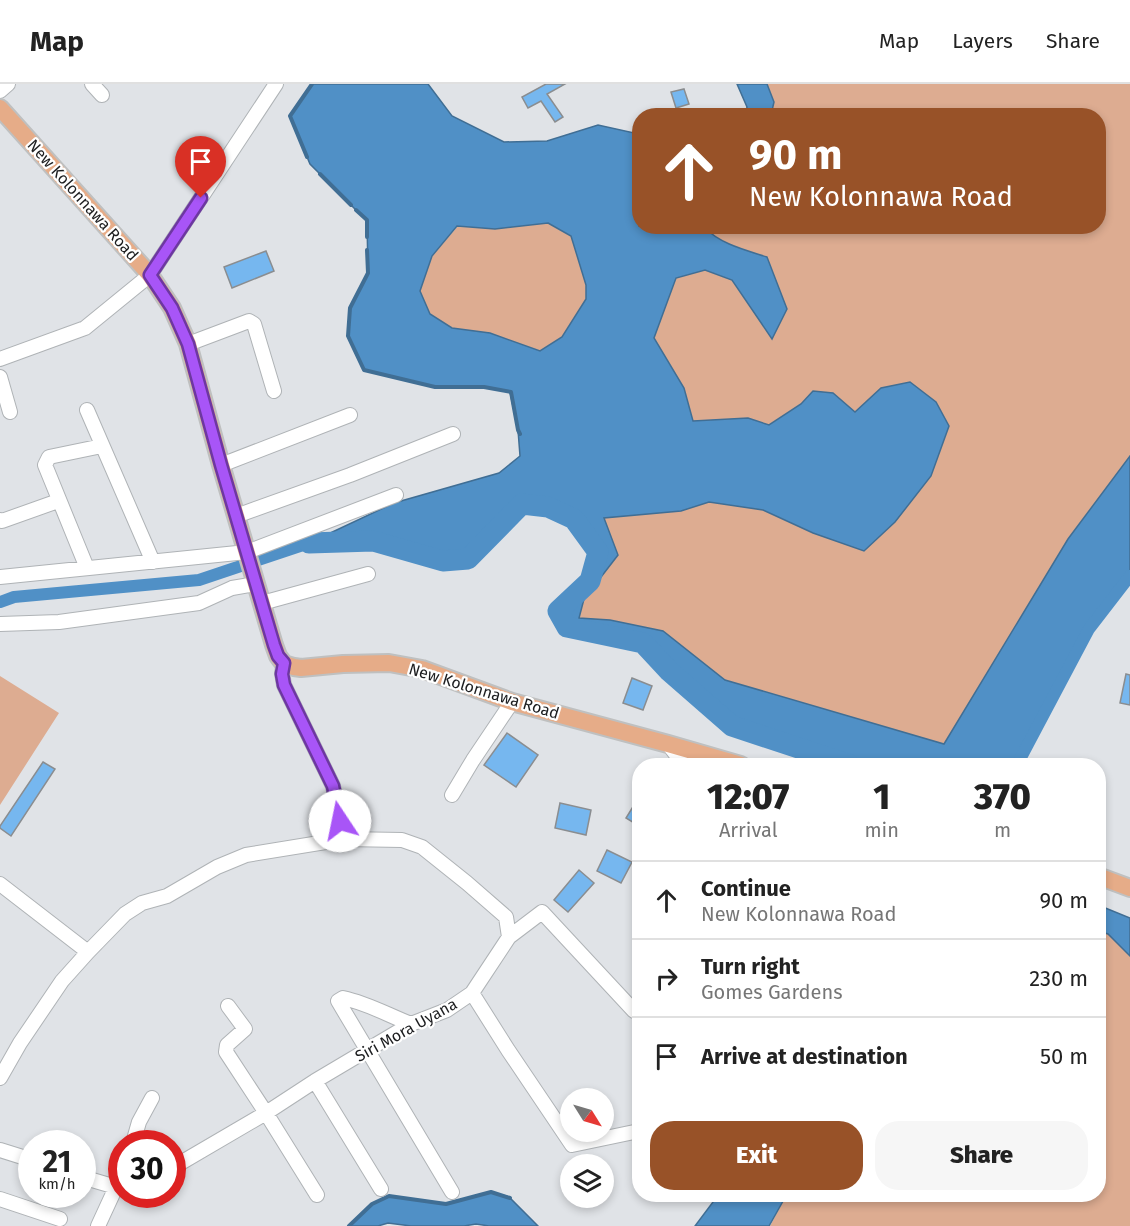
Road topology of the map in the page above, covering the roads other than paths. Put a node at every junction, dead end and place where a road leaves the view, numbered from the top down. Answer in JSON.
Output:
{"nodes":[{"id":1,"x":8,"y":84,"type":"edge"},
{"id":2,"x":276,"y":84,"type":"edge"},
{"id":3,"x":0,"y":91,"type":"edge"},
{"id":4,"x":0,"y":108,"type":"edge"},
{"id":5,"x":150,"y":275,"type":"junction"},
{"id":6,"x":188,"y":344,"type":"junction"},
{"id":7,"x":0,"y":359,"type":"edge"},
{"id":8,"x":0,"y":377,"type":"edge"},
{"id":9,"x":274,"y":391,"type":"dead end"},
{"id":10,"x":87,"y":410,"type":"dead end"},
{"id":11,"x":10,"y":412,"type":"dead end"},
{"id":12,"x":350,"y":415,"type":"dead end"},
{"id":13,"x":453,"y":435,"type":"dead end"},
{"id":14,"x":102,"y":446,"type":"junction"},
{"id":15,"x":221,"y":465,"type":"junction"},
{"id":16,"x":396,"y":495,"type":"dead end"},
{"id":17,"x":58,"y":501,"type":"junction"},
{"id":18,"x":236,"y":516,"type":"junction"},
{"id":19,"x":0,"y":520,"type":"edge"},
{"id":20,"x":247,"y":555,"type":"junction"},
{"id":21,"x":153,"y":562,"type":"junction"},
{"id":22,"x":87,"y":568,"type":"junction"},
{"id":23,"x":368,"y":574,"type":"dead end"},
{"id":24,"x":0,"y":577,"type":"edge"},
{"id":25,"x":256,"y":582,"type":"junction"},
{"id":26,"x":262,"y":603,"type":"junction"},
{"id":27,"x":0,"y":624,"type":"edge"},
{"id":28,"x":284,"y":663,"type":"junction"},
{"id":29,"x":512,"y":702,"type":"junction"},
{"id":30,"x":668,"y":744,"type":"junction"},
{"id":31,"x":679,"y":758,"type":"edge"},
{"id":32,"x":717,"y":758,"type":"edge"},
{"id":33,"x":452,"y":795,"type":"dead end"},
{"id":34,"x":344,"y":839,"type":"junction"},
{"id":35,"x":1106,"y":879,"type":"edge"},
{"id":36,"x":0,"y":884,"type":"edge"},
{"id":37,"x":1130,"y":888,"type":"edge"},
{"id":38,"x":509,"y":937,"type":"junction"},
{"id":39,"x":88,"y":951,"type":"junction"},
{"id":40,"x":472,"y":993,"type":"junction"},
{"id":41,"x":228,"y":1006,"type":"dead end"},
{"id":42,"x":632,"y":1009,"type":"edge"},
{"id":43,"x":411,"y":1024,"type":"junction"},
{"id":44,"x":367,"y":1051,"type":"junction"},
{"id":45,"x":0,"y":1078,"type":"edge"},
{"id":46,"x":315,"y":1081,"type":"junction"},
{"id":47,"x":152,"y":1098,"type":"dead end"},
{"id":48,"x":266,"y":1113,"type":"junction"},
{"id":49,"x":137,"y":1130,"type":"edge"},
{"id":50,"x":632,"y":1132,"type":"edge"},
{"id":51,"x":0,"y":1150,"type":"edge"},
{"id":52,"x":18,"y":1156,"type":"edge"},
{"id":53,"x":186,"y":1160,"type":"edge"},
{"id":54,"x":381,"y":1189,"type":"dead end"},
{"id":55,"x":452,"y":1192,"type":"dead end"},
{"id":56,"x":317,"y":1195,"type":"dead end"},
{"id":57,"x":0,"y":1199,"type":"edge"},
{"id":58,"x":108,"y":1204,"type":"edge"},
{"id":59,"x":60,"y":1219,"type":"dead end"},
{"id":60,"x":98,"y":1226,"type":"edge"}],
"edges":[{"from":1,"to":3,"type":"street"},
{"from":2,"to":5,"type":"street"},
{"from":4,"to":5,"type":"main road","name":"New Kolonnawa Road"},
{"from":5,"to":6,"type":"main road","name":"New Kolonnawa Road"},
{"from":5,"to":7,"type":"street"},
{"from":6,"to":9,"type":"street"},
{"from":6,"to":15,"type":"main road","name":"New Kolonnawa Road"},
{"from":8,"to":11,"type":"street"},
{"from":10,"to":14,"type":"street"},
{"from":12,"to":15,"type":"street"},
{"from":13,"to":18,"type":"street"},
{"from":14,"to":17,"type":"street"},
{"from":14,"to":21,"type":"street"},
{"from":15,"to":18,"type":"main road","name":"New Kolonnawa Road"},
{"from":16,"to":20,"type":"street"},
{"from":17,"to":19,"type":"street"},
{"from":17,"to":22,"type":"street"},
{"from":18,"to":20,"type":"main road","name":"New Kolonnawa Road"},
{"from":20,"to":21,"type":"street"},
{"from":20,"to":25,"type":"main road","name":"New Kolonnawa Road"},
{"from":21,"to":22,"type":"street"},
{"from":22,"to":24,"type":"street"},
{"from":23,"to":26,"type":"street"},
{"from":25,"to":26,"type":"main road","name":"New Kolonnawa Road"},
{"from":25,"to":27,"type":"street"},
{"from":26,"to":28,"type":"main road","name":"New Kolonnawa Road"},
{"from":28,"to":29,"type":"main road","name":"New Kolonnawa Road"},
{"from":28,"to":34,"type":"street"},
{"from":29,"to":30,"type":"main road","name":"New Kolonnawa Road"},
{"from":29,"to":33,"type":"street"},
{"from":30,"to":31,"type":"street"},
{"from":30,"to":32,"type":"main road","name":"New Kolonnawa Road"},
{"from":34,"to":38,"type":"street"},
{"from":34,"to":39,"type":"street"},
{"from":35,"to":37,"type":"main road"},
{"from":36,"to":39,"type":"street"},
{"from":38,"to":40,"type":"street","name":"Siri Mora Uyana"},
{"from":38,"to":42,"type":"street","name":"Siri Mora Uyana"},
{"from":39,"to":45,"type":"street"},
{"from":40,"to":43,"type":"street","name":"Siri Mora Uyana"},
{"from":40,"to":50,"type":"street"},
{"from":41,"to":48,"type":"street"},
{"from":43,"to":44,"type":"street","name":"Siri Mora Uyana"},
{"from":43,"to":44,"type":"street"},
{"from":44,"to":46,"type":"street","name":"Siri Mora Uyana"},
{"from":44,"to":55,"type":"street"},
{"from":46,"to":48,"type":"street","name":"Siri Mora Uyana"},
{"from":46,"to":54,"type":"street"},
{"from":47,"to":49,"type":"street"},
{"from":48,"to":53,"type":"street","name":"Siri Mora Uyana"},
{"from":48,"to":56,"type":"street"},
{"from":51,"to":52,"type":"street"},
{"from":57,"to":59,"type":"street"},
{"from":58,"to":60,"type":"street"}]}
